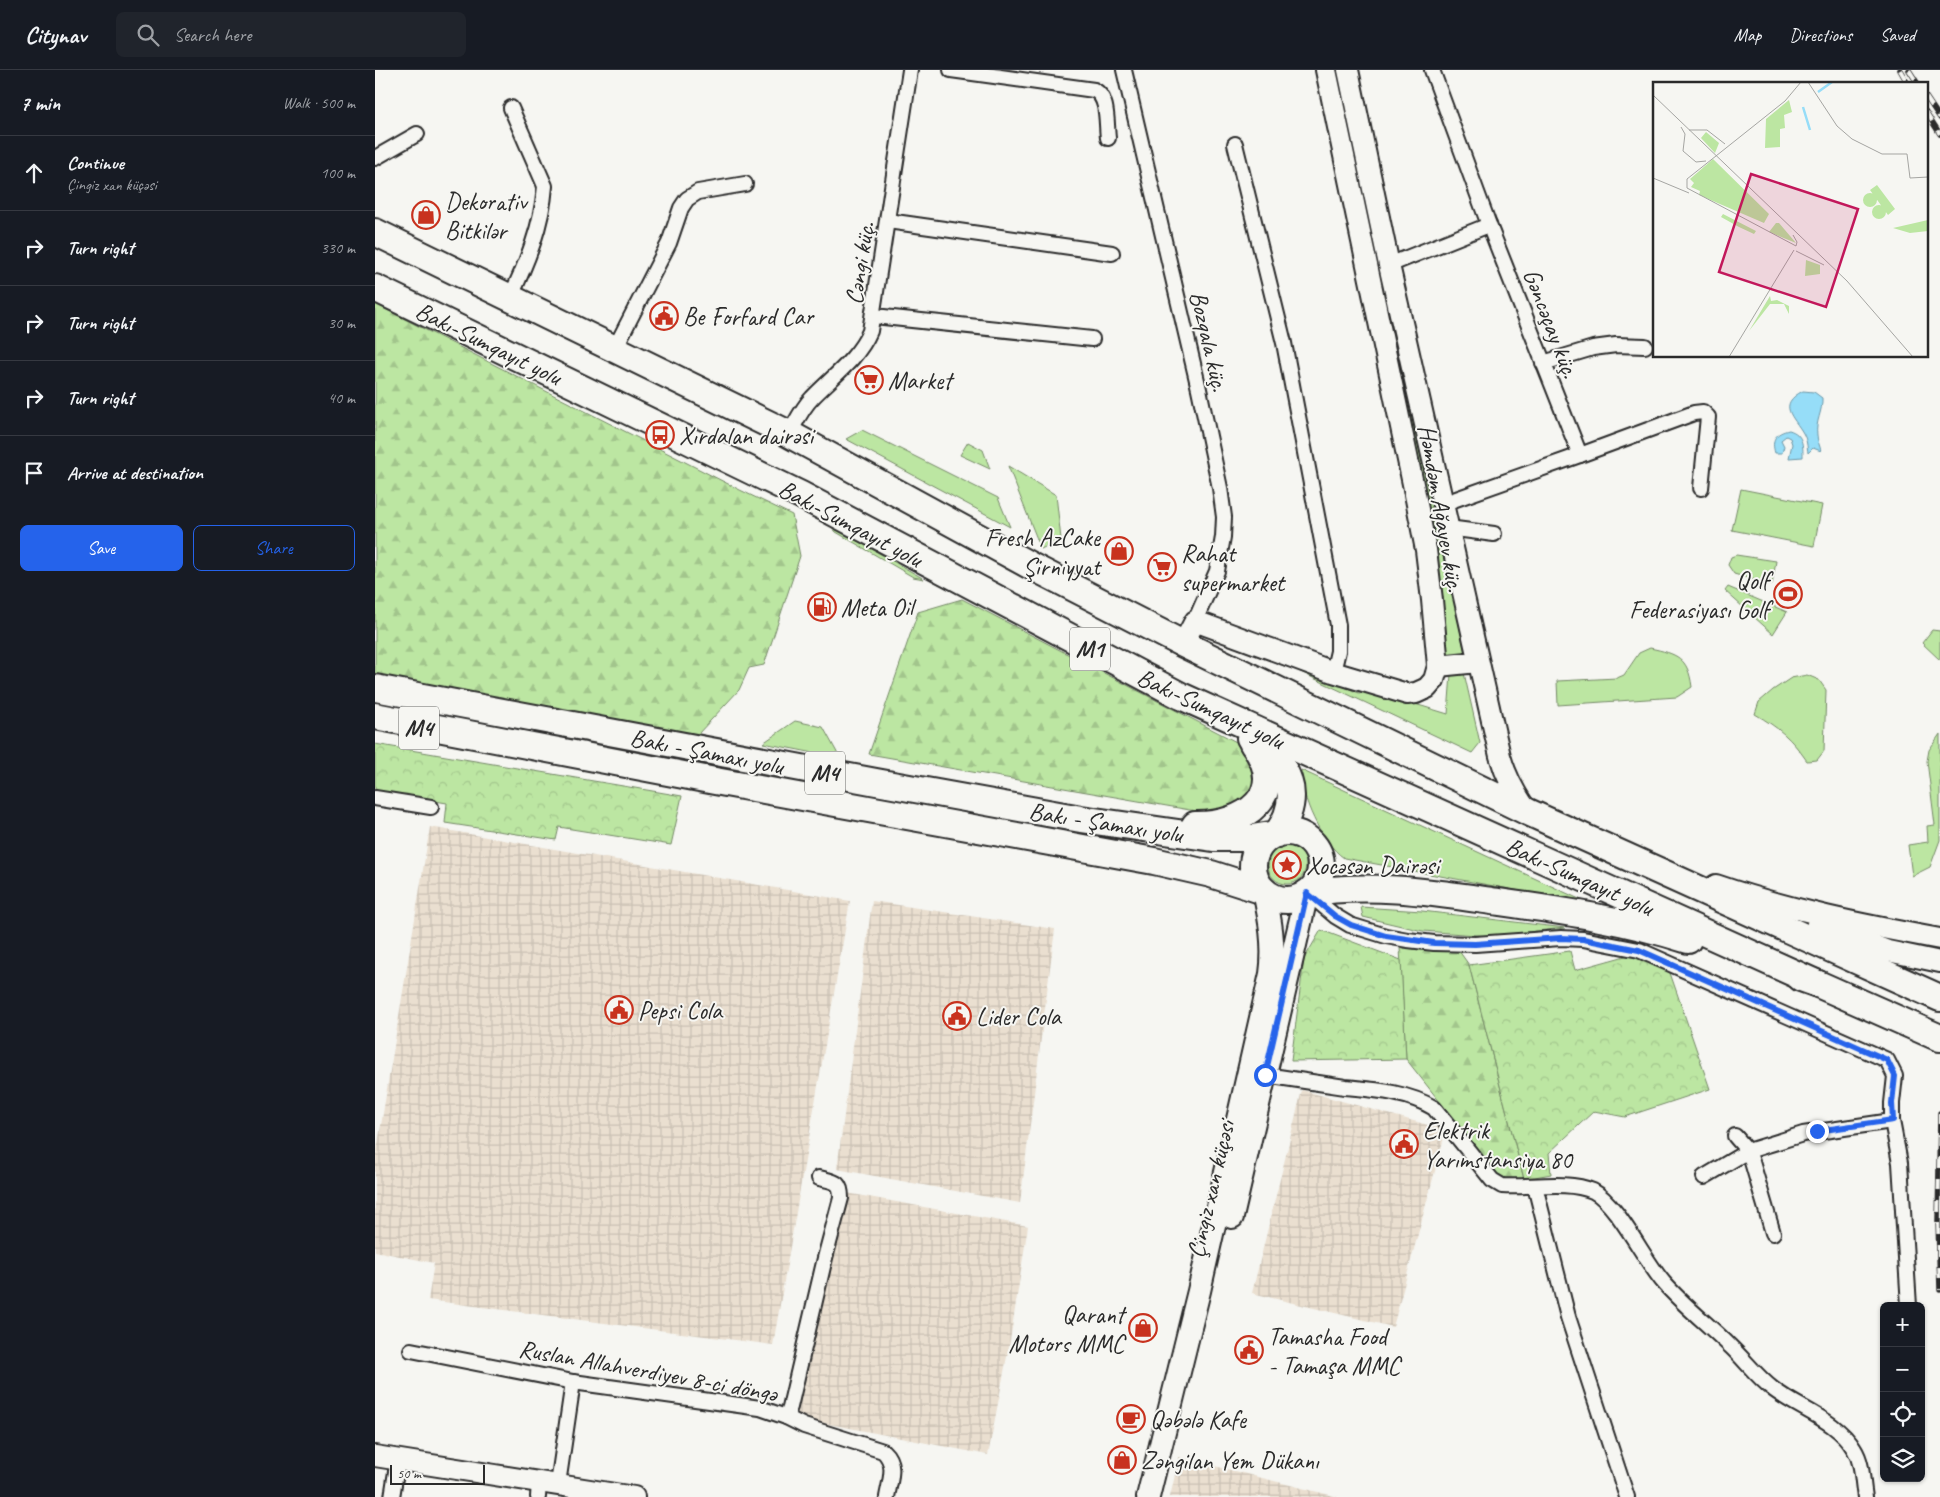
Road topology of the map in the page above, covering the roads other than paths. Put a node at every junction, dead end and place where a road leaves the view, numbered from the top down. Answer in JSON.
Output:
{"nodes":[{"id":1,"x":910,"y":70,"type":"edge"},
{"id":2,"x":951,"y":70,"type":"edge"},
{"id":3,"x":1124,"y":70,"type":"edge"},
{"id":4,"x":1326,"y":70,"type":"edge"},
{"id":5,"x":1348,"y":70,"type":"edge"},
{"id":6,"x":1432,"y":70,"type":"edge"},
{"id":7,"x":511,"y":108,"type":"dead end"},
{"id":8,"x":417,"y":134,"type":"dead end"},
{"id":9,"x":1108,"y":138,"type":"dead end"},
{"id":10,"x":1235,"y":144,"type":"dead end"},
{"id":11,"x":375,"y":158,"type":"edge"},
{"id":12,"x":745,"y":184,"type":"dead end"},
{"id":13,"x":888,"y":221,"type":"junction"},
{"id":14,"x":1489,"y":225,"type":"junction"},
{"id":15,"x":375,"y":232,"type":"edge"},
{"id":16,"x":1112,"y":252,"type":"dead end"},
{"id":17,"x":1389,"y":265,"type":"junction"},
{"id":18,"x":375,"y":288,"type":"edge"},
{"id":19,"x":510,"y":298,"type":"junction"},
{"id":20,"x":874,"y":316,"type":"junction"},
{"id":21,"x":1092,"y":339,"type":"dead end"},
{"id":22,"x":1645,"y":346,"type":"dead end"},
{"id":23,"x":615,"y":348,"type":"junction"},
{"id":24,"x":1543,"y":363,"type":"junction"},
{"id":25,"x":789,"y":434,"type":"junction"},
{"id":26,"x":1580,"y":455,"type":"junction"},
{"id":27,"x":1701,"y":488,"type":"dead end"},
{"id":28,"x":1442,"y":504,"type":"junction"},
{"id":29,"x":1448,"y":528,"type":"junction"},
{"id":30,"x":1494,"y":534,"type":"dead end"},
{"id":31,"x":1195,"y":621,"type":"junction"},
{"id":32,"x":1183,"y":644,"type":"junction"},
{"id":33,"x":1478,"y":662,"type":"junction"},
{"id":34,"x":1438,"y":666,"type":"junction"},
{"id":35,"x":1333,"y":672,"type":"junction"},
{"id":36,"x":375,"y":688,"type":"edge"},
{"id":37,"x":1181,"y":696,"type":"junction"},
{"id":38,"x":375,"y":716,"type":"edge"},
{"id":39,"x":375,"y":723,"type":"edge"},
{"id":40,"x":463,"y":734,"type":"junction"},
{"id":41,"x":1248,"y":737,"type":"junction"},
{"id":42,"x":375,"y":798,"type":"edge"},
{"id":43,"x":431,"y":807,"type":"dead end"},
{"id":44,"x":1528,"y":812,"type":"junction"},
{"id":45,"x":1081,"y":819,"type":"junction"},
{"id":46,"x":1277,"y":834,"type":"junction"},
{"id":47,"x":1617,"y":852,"type":"junction"},
{"id":48,"x":1264,"y":891,"type":"junction"},
{"id":49,"x":1307,"y":893,"type":"junction"},
{"id":50,"x":1750,"y":897,"type":"junction"},
{"id":51,"x":1940,"y":939,"type":"edge"},
{"id":52,"x":1940,"y":962,"type":"edge"},
{"id":53,"x":1906,"y":968,"type":"junction"},
{"id":54,"x":1818,"y":984,"type":"junction"},
{"id":55,"x":1940,"y":998,"type":"edge"},
{"id":56,"x":1940,"y":1038,"type":"edge"},
{"id":57,"x":1265,"y":1075,"type":"junction"},
{"id":58,"x":1893,"y":1120,"type":"junction"},
{"id":59,"x":1735,"y":1136,"type":"dead end"},
{"id":60,"x":1748,"y":1151,"type":"junction"},
{"id":61,"x":1704,"y":1176,"type":"dead end"},
{"id":62,"x":819,"y":1178,"type":"dead end"},
{"id":63,"x":1535,"y":1186,"type":"junction"},
{"id":64,"x":1773,"y":1233,"type":"dead end"},
{"id":65,"x":1909,"y":1302,"type":"edge"},
{"id":66,"x":411,"y":1350,"type":"dead end"},
{"id":67,"x":573,"y":1382,"type":"junction"},
{"id":68,"x":786,"y":1417,"type":"junction"},
{"id":69,"x":375,"y":1456,"type":"edge"},
{"id":70,"x":398,"y":1460,"type":"junction"},
{"id":71,"x":545,"y":1488,"type":"edge"},
{"id":72,"x":392,"y":1497,"type":"edge"},
{"id":73,"x":634,"y":1497,"type":"edge"},
{"id":74,"x":887,"y":1497,"type":"edge"},
{"id":75,"x":1148,"y":1497,"type":"edge"},
{"id":76,"x":1163,"y":1497,"type":"edge"},
{"id":77,"x":1627,"y":1497,"type":"edge"},
{"id":78,"x":1865,"y":1497,"type":"edge"}],
"edges":[{"from":1,"to":13,"type":"street","name":"Cəngi küç."},
{"from":2,"to":9,"type":"street"},
{"from":3,"to":31,"type":"street","name":"Bozqala küç."},
{"from":4,"to":34,"type":"street","name":"Həmdəm Ağayev küç."},
{"from":5,"to":17,"type":"street"},
{"from":6,"to":14,"type":"street","name":"Gəncəçay küç."},
{"from":7,"to":19,"type":"street"},
{"from":8,"to":11,"type":"street"},
{"from":10,"to":35,"type":"street"},
{"from":12,"to":23,"type":"street"},
{"from":13,"to":16,"type":"street"},
{"from":13,"to":20,"type":"street","name":"Cəngi küç."},
{"from":14,"to":17,"type":"street"},
{"from":14,"to":24,"type":"street","name":"Gəncəçay küç."},
{"from":15,"to":19,"type":"highway","name":"Bakı-Sumqayıt yolu","number":"M1"},
{"from":17,"to":28,"type":"street"},
{"from":18,"to":37,"type":"highway","name":"Bakı-Sumqayıt yolu","number":"M1"},
{"from":19,"to":23,"type":"highway","name":"Bakı-Sumqayıt yolu","number":"M1"},
{"from":20,"to":21,"type":"street"},
{"from":20,"to":25,"type":"street","name":"Cəngi küç."},
{"from":22,"to":24,"type":"street"},
{"from":23,"to":25,"type":"highway","name":"Bakı-Sumqayıt yolu","number":"M1"},
{"from":24,"to":26,"type":"street","name":"Gəncəçay küç."},
{"from":25,"to":32,"type":"highway","name":"Bakı-Sumqayıt yolu","number":"M1"},
{"from":26,"to":27,"type":"street"},
{"from":26,"to":28,"type":"street"},
{"from":28,"to":29,"type":"street"},
{"from":29,"to":30,"type":"street"},
{"from":29,"to":33,"type":"street"},
{"from":31,"to":32,"type":"street"},
{"from":31,"to":35,"type":"street","name":"Həmdəm Ağayev küç."},
{"from":32,"to":44,"type":"highway","name":"Bakı-Sumqayıt yolu","number":"M1"},
{"from":33,"to":34,"type":"street"},
{"from":33,"to":44,"type":"street"},
{"from":34,"to":35,"type":"street","name":"Həmdəm Ağayev küç."},
{"from":36,"to":45,"type":"highway","name":"Bakı - Şamaxı yolu","number":"M4"},
{"from":37,"to":41,"type":"highway"},
{"from":37,"to":54,"type":"highway","name":"Bakı-Sumqayıt yolu","number":"M1"},
{"from":38,"to":40,"type":"highway","name":"Bakı - Şamaxı yolu","number":"M4"},
{"from":39,"to":40,"type":"highway","name":"Bakı - Şamaxı yolu","number":"M4"},
{"from":40,"to":48,"type":"highway","name":"Bakı - Şamaxı yolu","number":"M4"},
{"from":41,"to":45,"type":"highway"},
{"from":41,"to":46,"type":"highway"},
{"from":42,"to":43,"type":"street"},
{"from":44,"to":47,"type":"highway","name":"Bakı-Sumqayıt yolu","number":"M1"},
{"from":45,"to":46,"type":"highway","name":"Bakı - Şamaxı yolu","number":"M4"},
{"from":46,"to":48,"type":"highway"},
{"from":46,"to":49,"type":"highway"},
{"from":47,"to":50,"type":"street"},
{"from":47,"to":53,"type":"highway","name":"Bakı-Sumqayıt yolu"},
{"from":48,"to":49,"type":"highway"},
{"from":48,"to":75,"type":"main road","name":"Çingiz xan küçəsi"},
{"from":49,"to":54,"type":"highway"},
{"from":49,"to":57,"type":"main road","name":"Çingiz xan küçəsi"},
{"from":49,"to":58,"type":"street"},
{"from":50,"to":51,"type":"street"},
{"from":50,"to":53,"type":"street"},
{"from":52,"to":53,"type":"street"},
{"from":53,"to":55,"type":"highway","name":"Bakı-Sumqayıt yolu"},
{"from":54,"to":56,"type":"highway"},
{"from":57,"to":63,"type":"street"},
{"from":57,"to":76,"type":"main road","name":"Çingiz xan küçəsi"},
{"from":58,"to":60,"type":"street"},
{"from":58,"to":65,"type":"street"},
{"from":59,"to":60,"type":"street"},
{"from":60,"to":61,"type":"street"},
{"from":60,"to":64,"type":"street"},
{"from":62,"to":68,"type":"street"},
{"from":63,"to":77,"type":"street"},
{"from":63,"to":78,"type":"street"},
{"from":66,"to":67,"type":"street","name":"Ruslan Allahverdiyev 8-ci döngə"},
{"from":67,"to":68,"type":"street","name":"Ruslan Allahverdiyev 8-ci döngə"},
{"from":67,"to":71,"type":"street"},
{"from":68,"to":74,"type":"street","name":"Ruslan Allahverdiyev 8-ci döngə"},
{"from":69,"to":70,"type":"street"},
{"from":70,"to":71,"type":"street"},
{"from":70,"to":72,"type":"street"},
{"from":71,"to":73,"type":"street"}]}
